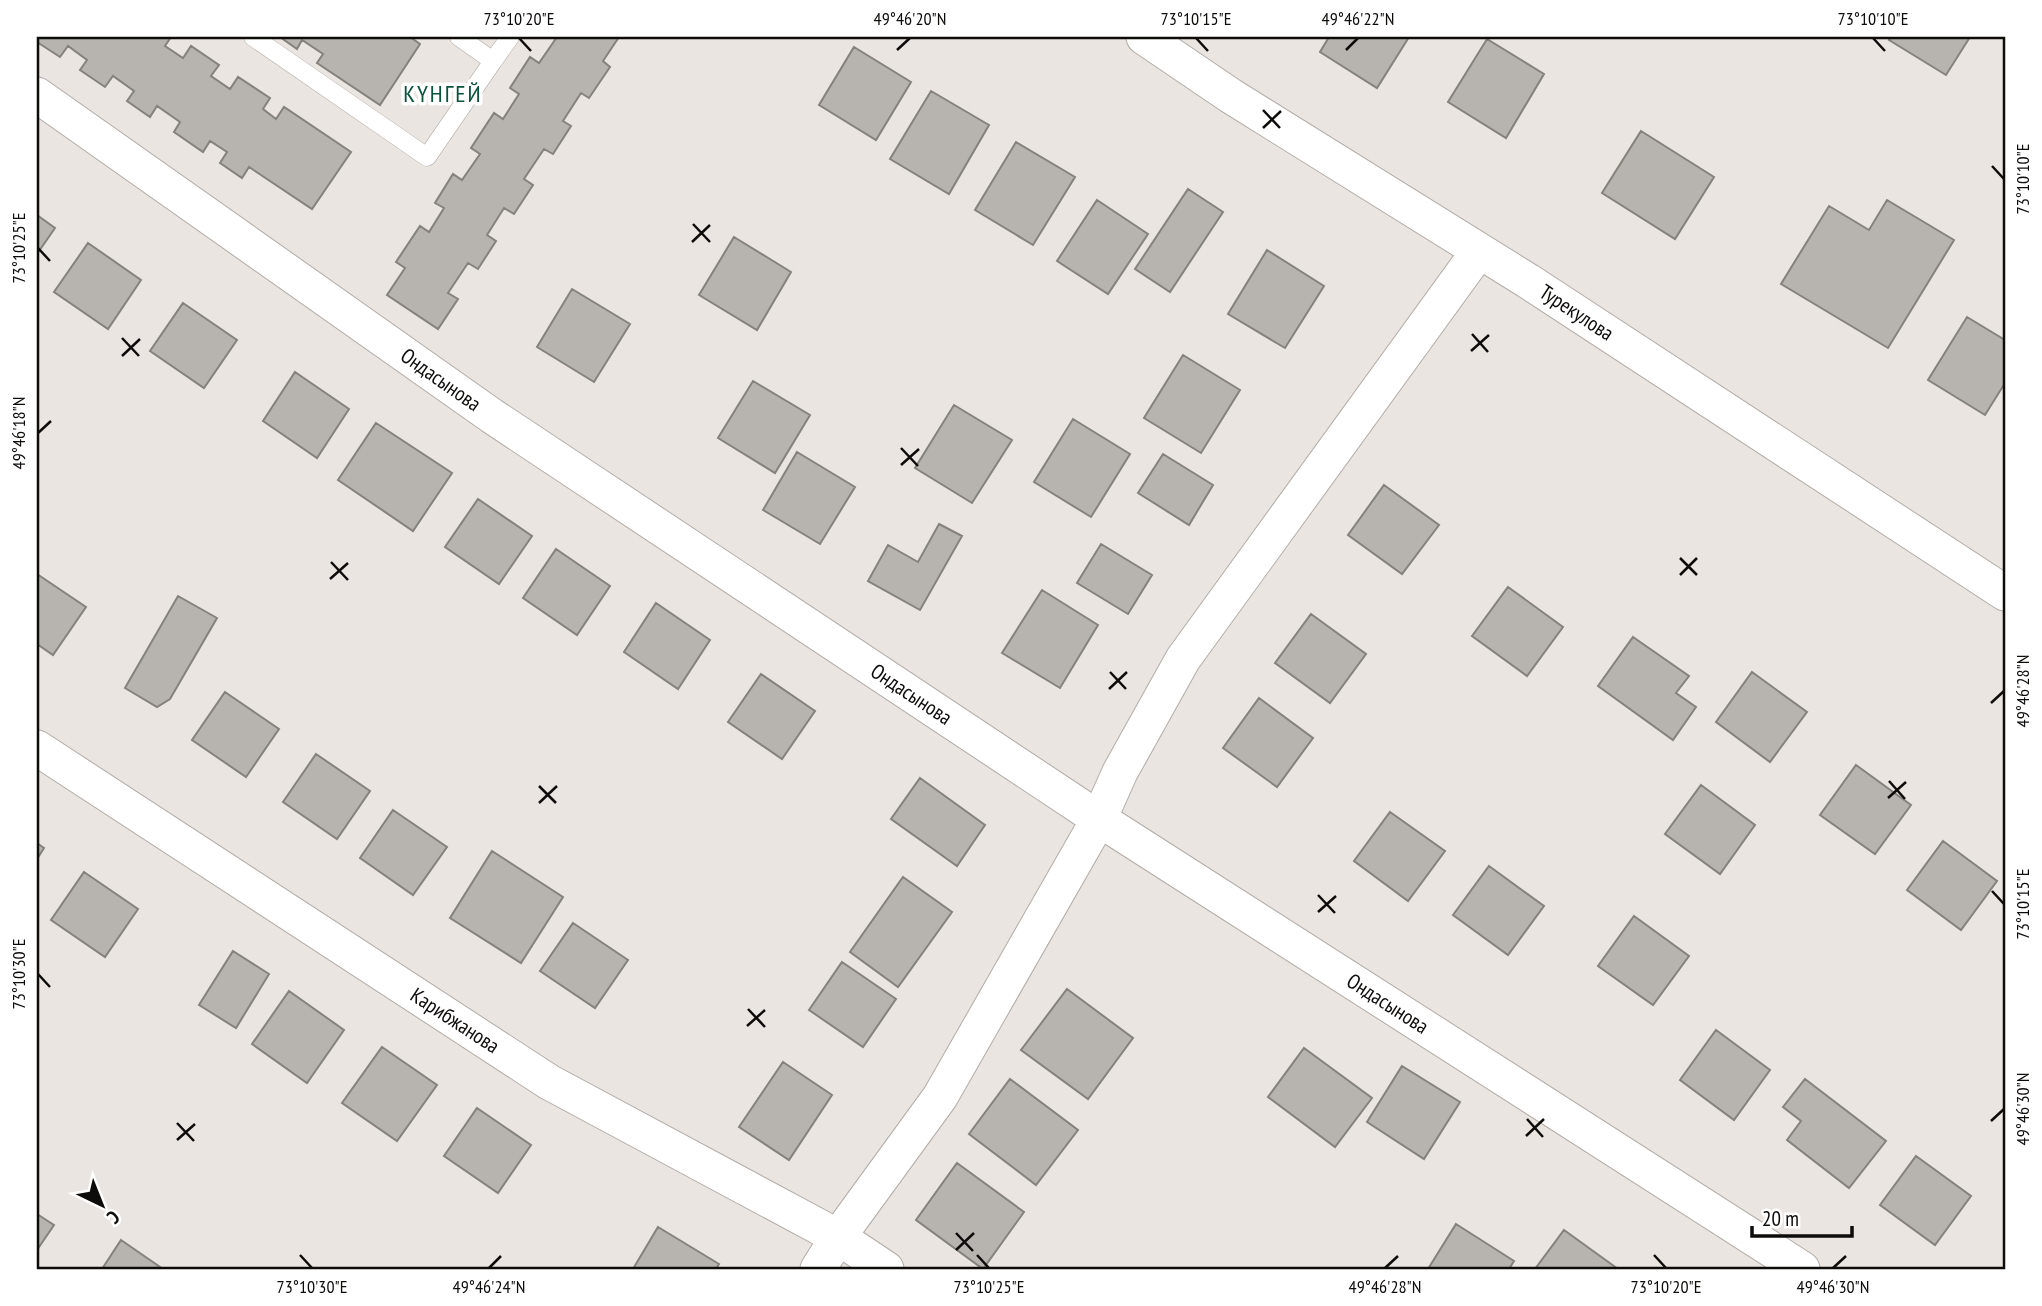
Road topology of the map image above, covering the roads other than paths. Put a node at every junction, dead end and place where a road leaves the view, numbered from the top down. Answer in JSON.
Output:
{"nodes":[{"id":1,"x":253,"y":37,"type":"edge"},
{"id":2,"x":459,"y":37,"type":"edge"},
{"id":3,"x":510,"y":37,"type":"edge"},
{"id":4,"x":1144,"y":37,"type":"edge"},
{"id":5,"x":493,"y":61,"type":"junction"},
{"id":6,"x":37,"y":95,"type":"edge"},
{"id":7,"x":1479,"y":251,"type":"junction"},
{"id":8,"x":2005,"y":593,"type":"edge"},
{"id":9,"x":37,"y":748,"type":"edge"},
{"id":10,"x":1100,"y":819,"type":"junction"},
{"id":11,"x":838,"y":1237,"type":"junction"},
{"id":12,"x":818,"y":1269,"type":"edge"},
{"id":13,"x":886,"y":1269,"type":"edge"},
{"id":14,"x":1802,"y":1269,"type":"edge"}],
"edges":[{"from":1,"to":5,"type":"lane"},
{"from":2,"to":5,"type":"lane"},
{"from":3,"to":5,"type":"lane"},
{"from":4,"to":7,"type":"street","name":"Турекулова"},
{"from":6,"to":10,"type":"street","name":"Ондасынова"},
{"from":7,"to":8,"type":"street","name":"Турекулова"},
{"from":7,"to":10,"type":"street"},
{"from":9,"to":11,"type":"street","name":"Карибжанова"},
{"from":10,"to":11,"type":"street"},
{"from":10,"to":14,"type":"street","name":"Ондасынова"},
{"from":11,"to":12,"type":"street"},
{"from":11,"to":13,"type":"street","name":"Карибжанова"}]}
